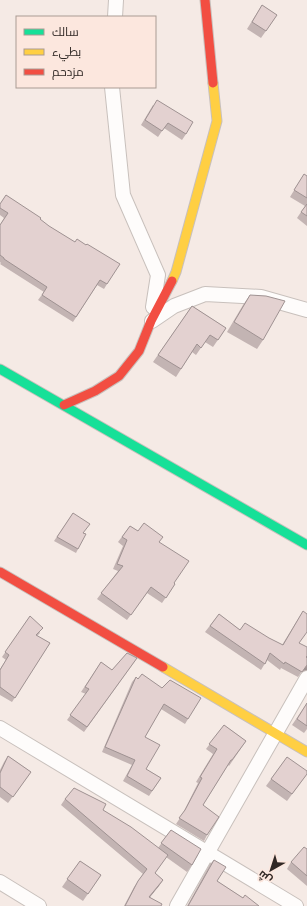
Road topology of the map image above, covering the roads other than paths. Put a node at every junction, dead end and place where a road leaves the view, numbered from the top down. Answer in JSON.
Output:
{"nodes":[{"id":1,"x":116,"y":0,"type":"edge"},
{"id":2,"x":205,"y":0,"type":"edge"},
{"id":3,"x":115,"y":16,"type":"edge"},
{"id":4,"x":112,"y":88,"type":"edge"},
{"id":5,"x":307,"y":310,"type":"edge"},
{"id":6,"x":151,"y":321,"type":"junction"},
{"id":7,"x":2,"y":373,"type":"edge"},
{"id":8,"x":64,"y":405,"type":"junction"},
{"id":9,"x":307,"y":545,"type":"edge"},
{"id":10,"x":0,"y":572,"type":"edge"},
{"id":11,"x":307,"y":678,"type":"edge"},
{"id":12,"x":0,"y":728,"type":"edge"},
{"id":13,"x":276,"y":733,"type":"junction"},
{"id":14,"x":307,"y":752,"type":"edge"},
{"id":15,"x":207,"y":853,"type":"junction"},
{"id":16,"x":0,"y":882,"type":"edge"},
{"id":17,"x":39,"y":906,"type":"edge"},
{"id":18,"x":177,"y":906,"type":"edge"},
{"id":19,"x":296,"y":906,"type":"edge"}],
"edges":[{"from":1,"to":3,"type":"street"},
{"from":2,"to":6,"type":"street"},
{"from":4,"to":6,"type":"street"},
{"from":5,"to":6,"type":"street"},
{"from":6,"to":8,"type":"street"},
{"from":7,"to":8,"type":"street"},
{"from":8,"to":9,"type":"street"},
{"from":10,"to":13,"type":"street"},
{"from":11,"to":13,"type":"street"},
{"from":12,"to":15,"type":"street"},
{"from":13,"to":14,"type":"street"},
{"from":13,"to":15,"type":"street"},
{"from":15,"to":18,"type":"street"},
{"from":15,"to":19,"type":"street"},
{"from":16,"to":17,"type":"street"}]}
